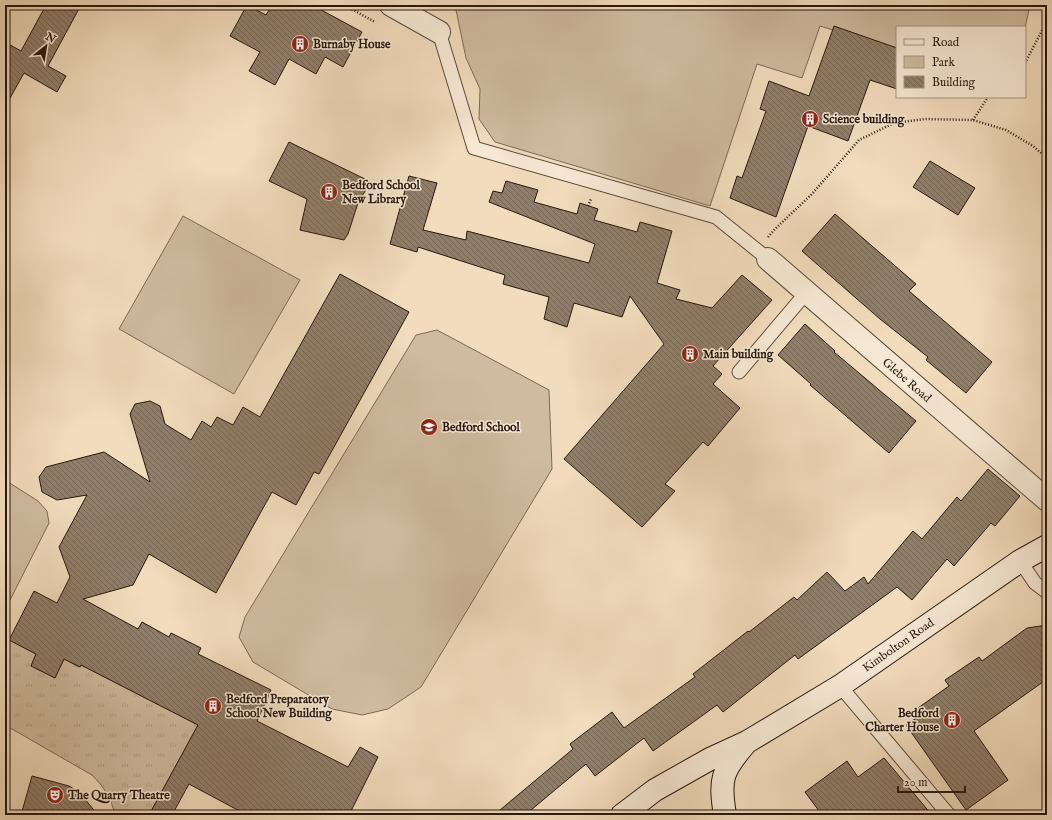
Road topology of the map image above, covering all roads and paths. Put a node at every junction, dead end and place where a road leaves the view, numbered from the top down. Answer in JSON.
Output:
{"nodes":[{"id":1,"x":392,"y":5,"type":"edge"},
{"id":2,"x":446,"y":5,"type":"edge"},
{"id":3,"x":452,"y":8,"type":"dead end"},
{"id":4,"x":1047,"y":21,"type":"edge"},
{"id":5,"x":439,"y":32,"type":"joint"},
{"id":6,"x":1026,"y":61,"type":"edge"},
{"id":7,"x":987,"y":98,"type":"edge"},
{"id":8,"x":973,"y":120,"type":"junction"},
{"id":9,"x":1047,"y":158,"type":"edge"},
{"id":10,"x":763,"y":255,"type":"junction"},
{"id":11,"x":806,"y":293,"type":"junction"},
{"id":12,"x":739,"y":372,"type":"dead end"},
{"id":13,"x":1047,"y":500,"type":"edge"},
{"id":14,"x":1047,"y":546,"type":"edge"},
{"id":15,"x":1020,"y":561,"type":"junction"},
{"id":16,"x":1047,"y":592,"type":"edge"},
{"id":17,"x":840,"y":686,"type":"junction"},
{"id":18,"x":747,"y":742,"type":"junction"},
{"id":19,"x":622,"y":815,"type":"edge"},
{"id":20,"x":725,"y":815,"type":"edge"},
{"id":21,"x":949,"y":815,"type":"edge"}],
"edges":[{"from":1,"to":5,"type":"main road"},
{"from":2,"to":3,"type":"path"},
{"from":4,"to":6,"type":"path"},
{"from":5,"to":10,"type":"lane"},
{"from":7,"to":8,"type":"path"},
{"from":8,"to":9,"type":"path"},
{"from":8,"to":10,"type":"path"},
{"from":10,"to":11,"type":"main road","name":"Glebe Road"},
{"from":11,"to":12,"type":"lane"},
{"from":11,"to":13,"type":"main road","name":"Glebe Road"},
{"from":14,"to":15,"type":"main road","name":"Kimbolton Road"},
{"from":15,"to":16,"type":"lane"},
{"from":15,"to":17,"type":"main road","name":"Kimbolton Road"},
{"from":17,"to":18,"type":"main road","name":"Kimbolton Road"},
{"from":17,"to":21,"type":"lane"},
{"from":18,"to":19,"type":"main road","name":"Kimbolton Road"},
{"from":18,"to":20,"type":"main road","name":"Kimbolton Road"}]}
